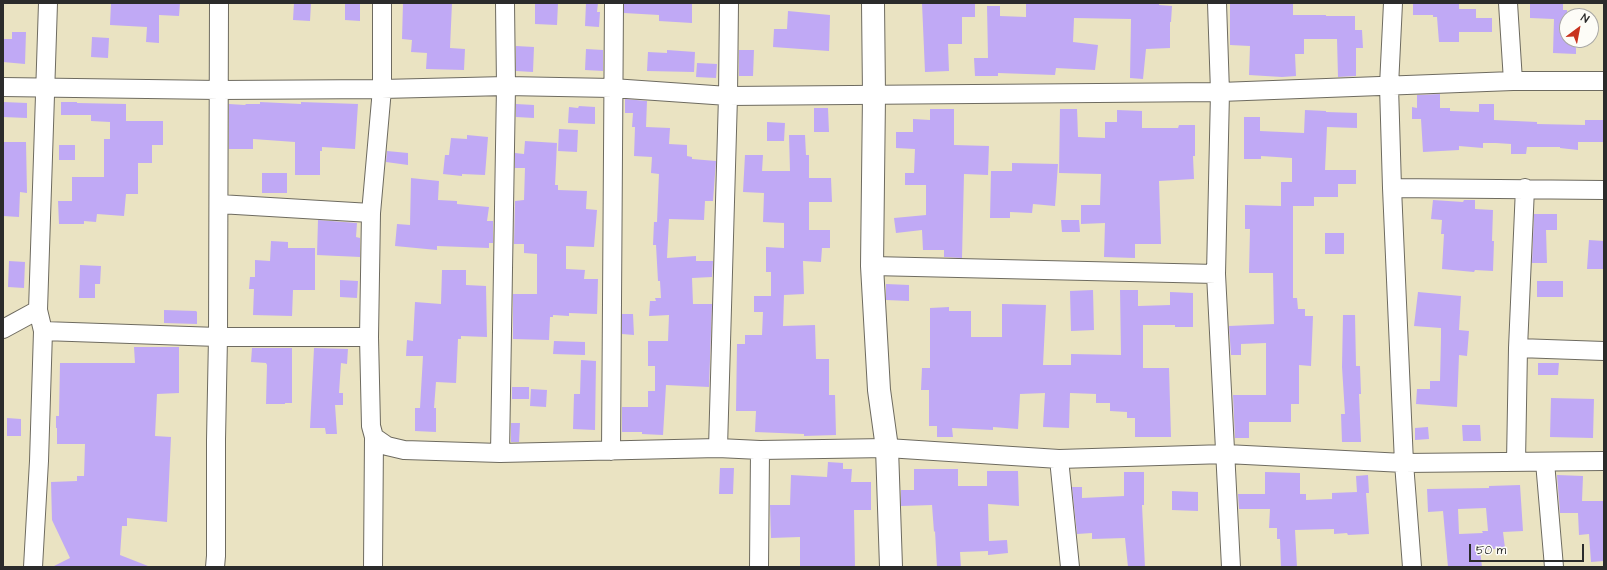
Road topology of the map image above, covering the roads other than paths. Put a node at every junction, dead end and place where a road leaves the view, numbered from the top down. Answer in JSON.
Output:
{"nodes":[{"id":1,"x":48,"y":3,"type":"edge"},
{"id":2,"x":219,"y":3,"type":"edge"},
{"id":3,"x":382,"y":3,"type":"edge"},
{"id":4,"x":505,"y":3,"type":"edge"},
{"id":5,"x":614,"y":3,"type":"edge"},
{"id":6,"x":729,"y":3,"type":"edge"},
{"id":7,"x":873,"y":3,"type":"edge"},
{"id":8,"x":1217,"y":3,"type":"edge"},
{"id":9,"x":1393,"y":3,"type":"edge"},
{"id":10,"x":1508,"y":3,"type":"edge"},
{"id":11,"x":1604,"y":81,"type":"edge"},
{"id":12,"x":1513,"y":82,"type":"junction"},
{"id":13,"x":506,"y":86,"type":"junction"},
{"id":14,"x":1389,"y":86,"type":"junction"},
{"id":15,"x":3,"y":87,"type":"edge"},
{"id":16,"x":46,"y":87,"type":"junction"},
{"id":17,"x":612,"y":88,"type":"junction"},
{"id":18,"x":382,"y":89,"type":"junction"},
{"id":19,"x":219,"y":90,"type":"junction"},
{"id":20,"x":1220,"y":92,"type":"junction"},
{"id":21,"x":874,"y":95,"type":"junction"},
{"id":22,"x":728,"y":96,"type":"junction"},
{"id":23,"x":1392,"y":188,"type":"junction"},
{"id":24,"x":1525,"y":188,"type":"junction"},
{"id":25,"x":1604,"y":190,"type":"edge"},
{"id":26,"x":219,"y":204,"type":"junction"},
{"id":27,"x":371,"y":213,"type":"junction"},
{"id":28,"x":872,"y":266,"type":"junction"},
{"id":29,"x":1216,"y":274,"type":"junction"},
{"id":30,"x":38,"y":310,"type":"junction"},
{"id":31,"x":3,"y":329,"type":"edge"},
{"id":32,"x":43,"y":332,"type":"junction"},
{"id":33,"x":218,"y":337,"type":"junction"},
{"id":34,"x":369,"y":337,"type":"junction"},
{"id":35,"x":1518,"y":348,"type":"junction"},
{"id":36,"x":1604,"y":351,"type":"edge"},
{"id":37,"x":374,"y":437,"type":"junction"},
{"id":38,"x":718,"y":448,"type":"junction"},
{"id":39,"x":886,"y":448,"type":"junction"},
{"id":40,"x":760,"y":450,"type":"junction"},
{"id":41,"x":611,"y":451,"type":"junction"},
{"id":42,"x":500,"y":453,"type":"junction"},
{"id":43,"x":1226,"y":454,"type":"junction"},
{"id":44,"x":1059,"y":459,"type":"junction"},
{"id":45,"x":1604,"y":461,"type":"edge"},
{"id":46,"x":1516,"y":462,"type":"junction"},
{"id":47,"x":1545,"y":462,"type":"junction"},
{"id":48,"x":1404,"y":463,"type":"junction"},
{"id":49,"x":32,"y":567,"type":"edge"},
{"id":50,"x":214,"y":567,"type":"edge"},
{"id":51,"x":373,"y":567,"type":"edge"},
{"id":52,"x":759,"y":567,"type":"edge"},
{"id":53,"x":891,"y":567,"type":"edge"},
{"id":54,"x":1070,"y":567,"type":"edge"},
{"id":55,"x":1231,"y":567,"type":"edge"},
{"id":56,"x":1412,"y":567,"type":"edge"},
{"id":57,"x":1554,"y":567,"type":"edge"}],
"edges":[{"from":1,"to":16,"type":"street"},
{"from":2,"to":19,"type":"street"},
{"from":3,"to":18,"type":"street"},
{"from":4,"to":13,"type":"street"},
{"from":5,"to":17,"type":"street"},
{"from":6,"to":22,"type":"street"},
{"from":7,"to":21,"type":"street"},
{"from":8,"to":20,"type":"street"},
{"from":9,"to":14,"type":"street"},
{"from":10,"to":12,"type":"street"},
{"from":11,"to":12,"type":"street"},
{"from":12,"to":14,"type":"street"},
{"from":13,"to":17,"type":"street"},
{"from":13,"to":18,"type":"street"},
{"from":13,"to":42,"type":"street"},
{"from":14,"to":20,"type":"street"},
{"from":14,"to":23,"type":"street"},
{"from":15,"to":16,"type":"street"},
{"from":16,"to":19,"type":"street"},
{"from":16,"to":30,"type":"street"},
{"from":17,"to":22,"type":"street"},
{"from":17,"to":41,"type":"street"},
{"from":18,"to":19,"type":"street"},
{"from":18,"to":27,"type":"street"},
{"from":19,"to":26,"type":"street"},
{"from":20,"to":21,"type":"street"},
{"from":20,"to":29,"type":"street"},
{"from":21,"to":22,"type":"street"},
{"from":21,"to":28,"type":"street"},
{"from":22,"to":38,"type":"street"},
{"from":23,"to":24,"type":"street"},
{"from":23,"to":48,"type":"street"},
{"from":24,"to":25,"type":"street"},
{"from":24,"to":35,"type":"street"},
{"from":26,"to":27,"type":"street"},
{"from":26,"to":33,"type":"street"},
{"from":27,"to":34,"type":"street"},
{"from":28,"to":29,"type":"street"},
{"from":28,"to":39,"type":"street"},
{"from":29,"to":43,"type":"street"},
{"from":30,"to":31,"type":"street"},
{"from":30,"to":32,"type":"street"},
{"from":32,"to":33,"type":"street"},
{"from":32,"to":49,"type":"street"},
{"from":33,"to":34,"type":"street"},
{"from":33,"to":50,"type":"street"},
{"from":34,"to":37,"type":"street"},
{"from":35,"to":36,"type":"street"},
{"from":35,"to":46,"type":"street"},
{"from":37,"to":42,"type":"street"},
{"from":37,"to":51,"type":"street"},
{"from":38,"to":40,"type":"street"},
{"from":38,"to":41,"type":"street"},
{"from":39,"to":40,"type":"street"},
{"from":39,"to":44,"type":"street"},
{"from":39,"to":53,"type":"street"},
{"from":40,"to":52,"type":"street"},
{"from":41,"to":42,"type":"street"},
{"from":43,"to":44,"type":"street"},
{"from":43,"to":48,"type":"street"},
{"from":43,"to":55,"type":"street"},
{"from":44,"to":54,"type":"street"},
{"from":45,"to":47,"type":"street"},
{"from":46,"to":47,"type":"street"},
{"from":46,"to":48,"type":"street"},
{"from":47,"to":57,"type":"street"},
{"from":48,"to":56,"type":"street"}]}
